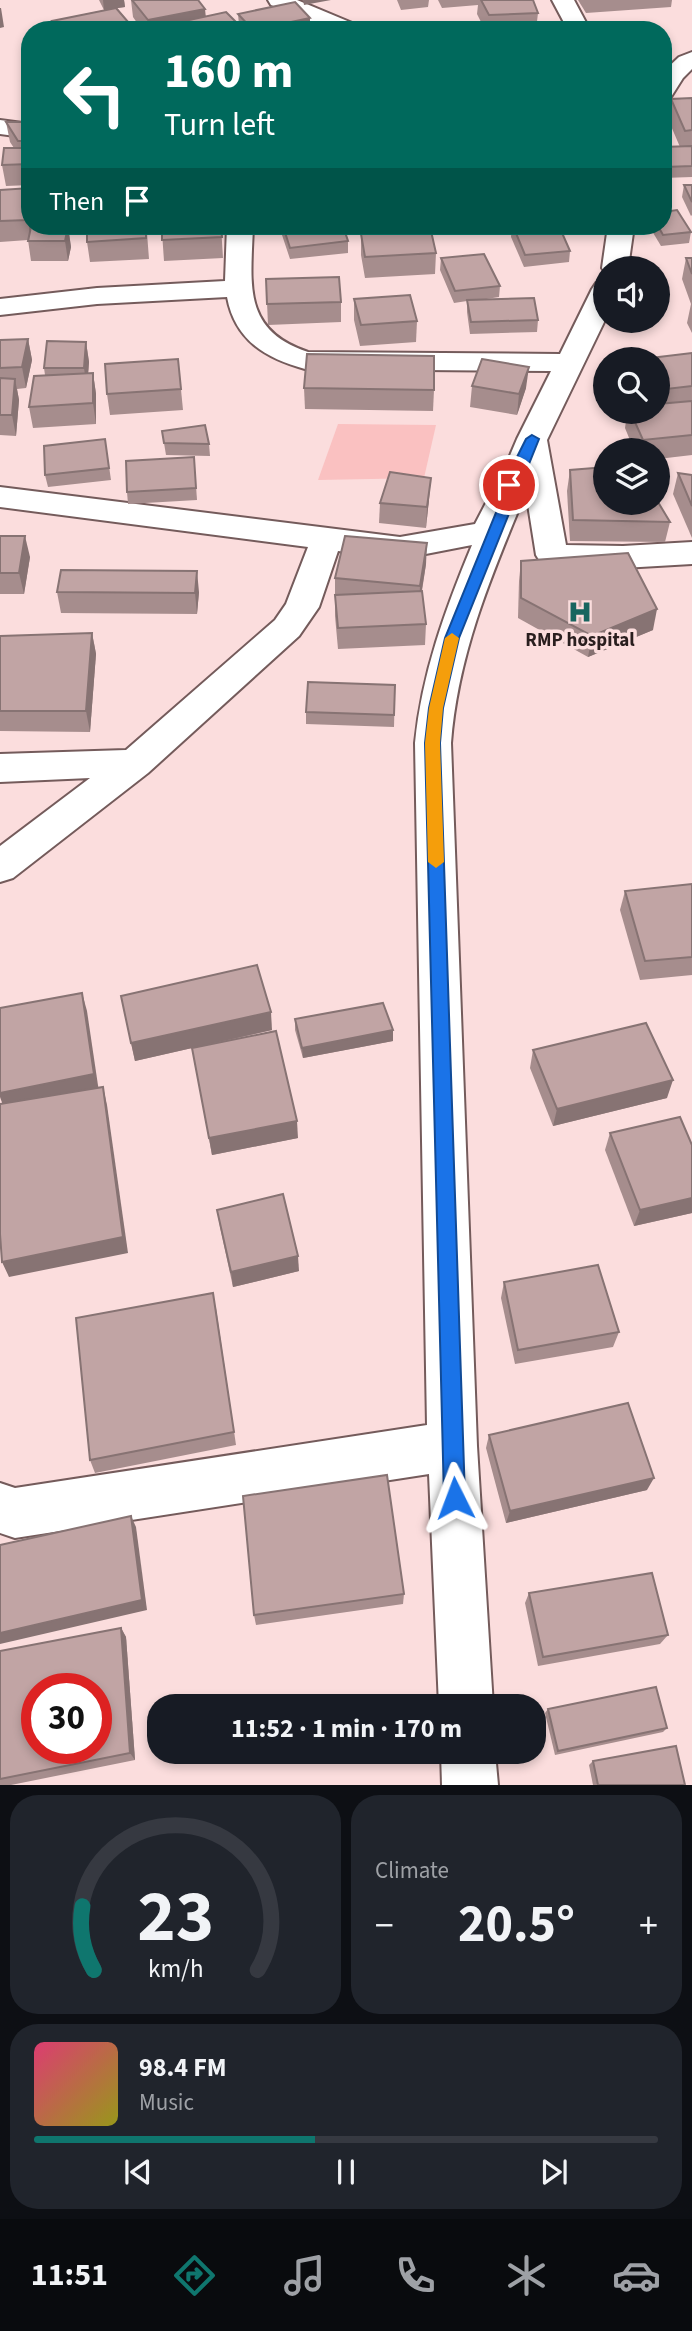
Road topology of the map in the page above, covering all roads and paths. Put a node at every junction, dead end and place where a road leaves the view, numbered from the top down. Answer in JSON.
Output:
{"nodes":[{"id":1,"x":279,"y":0,"type":"edge"},
{"id":2,"x":563,"y":0,"type":"edge"},
{"id":3,"x":328,"y":21,"type":"edge"},
{"id":4,"x":574,"y":21,"type":"edge"},
{"id":5,"x":686,"y":52,"type":"edge"},
{"id":6,"x":672,"y":75,"type":"edge"},
{"id":7,"x":0,"y":127,"type":"edge"},
{"id":8,"x":21,"y":130,"type":"edge"},
{"id":9,"x":240,"y":235,"type":"edge"},
{"id":10,"x":620,"y":235,"type":"edge"},
{"id":11,"x":617,"y":256,"type":"edge"},
{"id":12,"x":237,"y":288,"type":"junction"},
{"id":13,"x":0,"y":307,"type":"edge"},
{"id":14,"x":593,"y":316,"type":"edge"},
{"id":15,"x":571,"y":363,"type":"junction"},
{"id":16,"x":532,"y":439,"type":"junction"},
{"id":17,"x":0,"y":497,"type":"edge"},
{"id":18,"x":327,"y":537,"type":"junction"},
{"id":19,"x":692,"y":553,"type":"edge"},
{"id":20,"x":135,"y":763,"type":"junction"},
{"id":21,"x":0,"y":768,"type":"edge"},
{"id":22,"x":0,"y":867,"type":"edge"},
{"id":23,"x":452,"y":1446,"type":"junction"},
{"id":24,"x":0,"y":1508,"type":"edge"},
{"id":25,"x":465,"y":1694,"type":"edge"},
{"id":26,"x":469,"y":1764,"type":"edge"},
{"id":27,"x":470,"y":1785,"type":"edge"}],
"edges":[{"from":1,"to":3,"type":"street"},
{"from":2,"to":4,"type":"street"},
{"from":5,"to":6,"type":"street"},
{"from":7,"to":8,"type":"street"},
{"from":9,"to":12,"type":"street"},
{"from":10,"to":11,"type":"street"},
{"from":12,"to":13,"type":"street"},
{"from":12,"to":15,"type":"street"},
{"from":14,"to":15,"type":"street"},
{"from":15,"to":16,"type":"street"},
{"from":16,"to":18,"type":"street"},
{"from":16,"to":19,"type":"street"},
{"from":16,"to":23,"type":"street"},
{"from":17,"to":18,"type":"street"},
{"from":18,"to":20,"type":"street"},
{"from":20,"to":21,"type":"street"},
{"from":20,"to":22,"type":"street"},
{"from":23,"to":24,"type":"street"},
{"from":23,"to":25,"type":"street"},
{"from":26,"to":27,"type":"street"}]}
